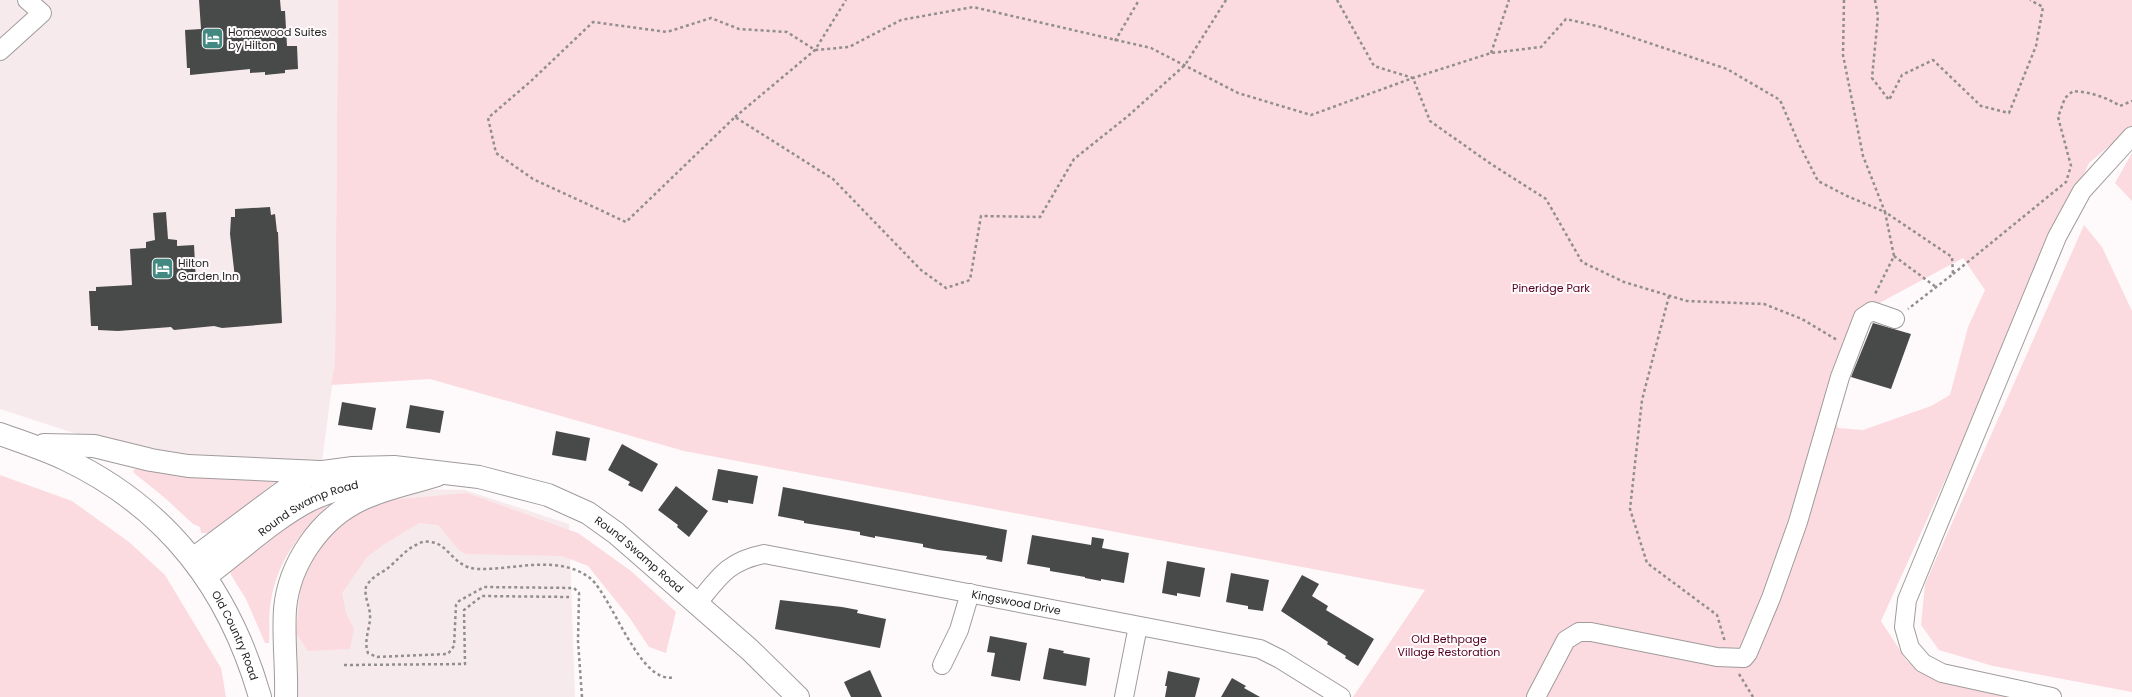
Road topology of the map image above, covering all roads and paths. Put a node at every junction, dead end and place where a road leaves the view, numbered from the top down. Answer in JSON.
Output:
{"nodes":[{"id":1,"x":27,"y":0,"type":"edge"},
{"id":2,"x":846,"y":0,"type":"edge"},
{"id":3,"x":1139,"y":0,"type":"edge"},
{"id":4,"x":1226,"y":0,"type":"edge"},
{"id":5,"x":1337,"y":0,"type":"edge"},
{"id":6,"x":1509,"y":0,"type":"edge"},
{"id":7,"x":1844,"y":0,"type":"edge"},
{"id":8,"x":1875,"y":0,"type":"edge"},
{"id":9,"x":2030,"y":0,"type":"edge"},
{"id":10,"x":1115,"y":41,"type":"junction"},
{"id":11,"x":3,"y":42,"type":"edge"},
{"id":12,"x":814,"y":50,"type":"junction"},
{"id":13,"x":1491,"y":53,"type":"junction"},
{"id":14,"x":1185,"y":65,"type":"junction"},
{"id":15,"x":1413,"y":78,"type":"junction"},
{"id":16,"x":2132,"y":101,"type":"edge"},
{"id":17,"x":735,"y":118,"type":"junction"},
{"id":18,"x":2132,"y":136,"type":"edge"},
{"id":19,"x":1885,"y":212,"type":"junction"},
{"id":20,"x":1894,"y":256,"type":"junction"},
{"id":21,"x":1953,"y":274,"type":"junction"},
{"id":22,"x":1936,"y":287,"type":"junction"},
{"id":23,"x":1669,"y":296,"type":"junction"},
{"id":24,"x":1863,"y":317,"type":"junction"},
{"id":25,"x":1895,"y":319,"type":"joint"},
{"id":26,"x":1851,"y":349,"type":"junction"},
{"id":27,"x":0,"y":434,"type":"edge"},
{"id":28,"x":30,"y":445,"type":"junction"},
{"id":29,"x":323,"y":472,"type":"junction"},
{"id":30,"x":447,"y":472,"type":"junction"},
{"id":31,"x":200,"y":568,"type":"junction"},
{"id":32,"x":970,"y":593,"type":"junction"},
{"id":33,"x":569,"y":597,"type":"dead end"},
{"id":34,"x":697,"y":604,"type":"junction"},
{"id":35,"x":1138,"y":626,"type":"junction"},
{"id":36,"x":1729,"y":658,"type":"junction"},
{"id":37,"x":942,"y":664,"type":"dead end"},
{"id":38,"x":344,"y":665,"type":"dead end"},
{"id":39,"x":674,"y":677,"type":"dead end"},
{"id":40,"x":260,"y":697,"type":"edge"},
{"id":41,"x":286,"y":697,"type":"edge"},
{"id":42,"x":582,"y":697,"type":"edge"},
{"id":43,"x":798,"y":697,"type":"edge"},
{"id":44,"x":1124,"y":697,"type":"edge"},
{"id":45,"x":1341,"y":697,"type":"edge"},
{"id":46,"x":1536,"y":697,"type":"edge"},
{"id":47,"x":1753,"y":697,"type":"edge"},
{"id":48,"x":2052,"y":697,"type":"edge"}],
"edges":[{"from":1,"to":11,"type":"street"},
{"from":2,"to":12,"type":"path"},
{"from":3,"to":10,"type":"path"},
{"from":4,"to":14,"type":"path"},
{"from":5,"to":15,"type":"path"},
{"from":6,"to":13,"type":"path"},
{"from":7,"to":19,"type":"path"},
{"from":8,"to":9,"type":"path"},
{"from":10,"to":12,"type":"path"},
{"from":10,"to":14,"type":"path"},
{"from":12,"to":17,"type":"path"},
{"from":12,"to":17,"type":"path"},
{"from":13,"to":15,"type":"path"},
{"from":13,"to":19,"type":"path"},
{"from":14,"to":15,"type":"path"},
{"from":14,"to":17,"type":"path"},
{"from":15,"to":23,"type":"path"},
{"from":16,"to":21,"type":"path"},
{"from":18,"to":48,"type":"street"},
{"from":19,"to":20,"type":"path"},
{"from":19,"to":21,"type":"path"},
{"from":20,"to":22,"type":"path"},
{"from":20,"to":24,"type":"path"},
{"from":21,"to":22,"type":"path"},
{"from":22,"to":25,"type":"path"},
{"from":23,"to":26,"type":"path"},
{"from":23,"to":36,"type":"path"},
{"from":24,"to":25,"type":"street"},
{"from":24,"to":26,"type":"street"},
{"from":26,"to":36,"type":"street"},
{"from":27,"to":28,"type":"main road"},
{"from":28,"to":29,"type":"main road"},
{"from":28,"to":31,"type":"main road"},
{"from":29,"to":30,"type":"main road","name":"Round Swamp Road"},
{"from":29,"to":31,"type":"main road","name":"Round Swamp Road"},
{"from":30,"to":31,"type":"main road","name":"Round Swamp Road"},
{"from":30,"to":34,"type":"main road","name":"Round Swamp Road"},
{"from":30,"to":41,"type":"main road"},
{"from":31,"to":40,"type":"main road","name":"Old Country Road"},
{"from":32,"to":34,"type":"street","name":"Kingswood Drive"},
{"from":32,"to":35,"type":"street","name":"Kingswood Drive"},
{"from":32,"to":37,"type":"street"},
{"from":33,"to":38,"type":"path"},
{"from":34,"to":43,"type":"main road","name":"Round Swamp Road"},
{"from":35,"to":44,"type":"street"},
{"from":35,"to":45,"type":"street","name":"Kingswood Drive"},
{"from":36,"to":46,"type":"street"},
{"from":36,"to":47,"type":"path"},
{"from":39,"to":42,"type":"path"}]}
